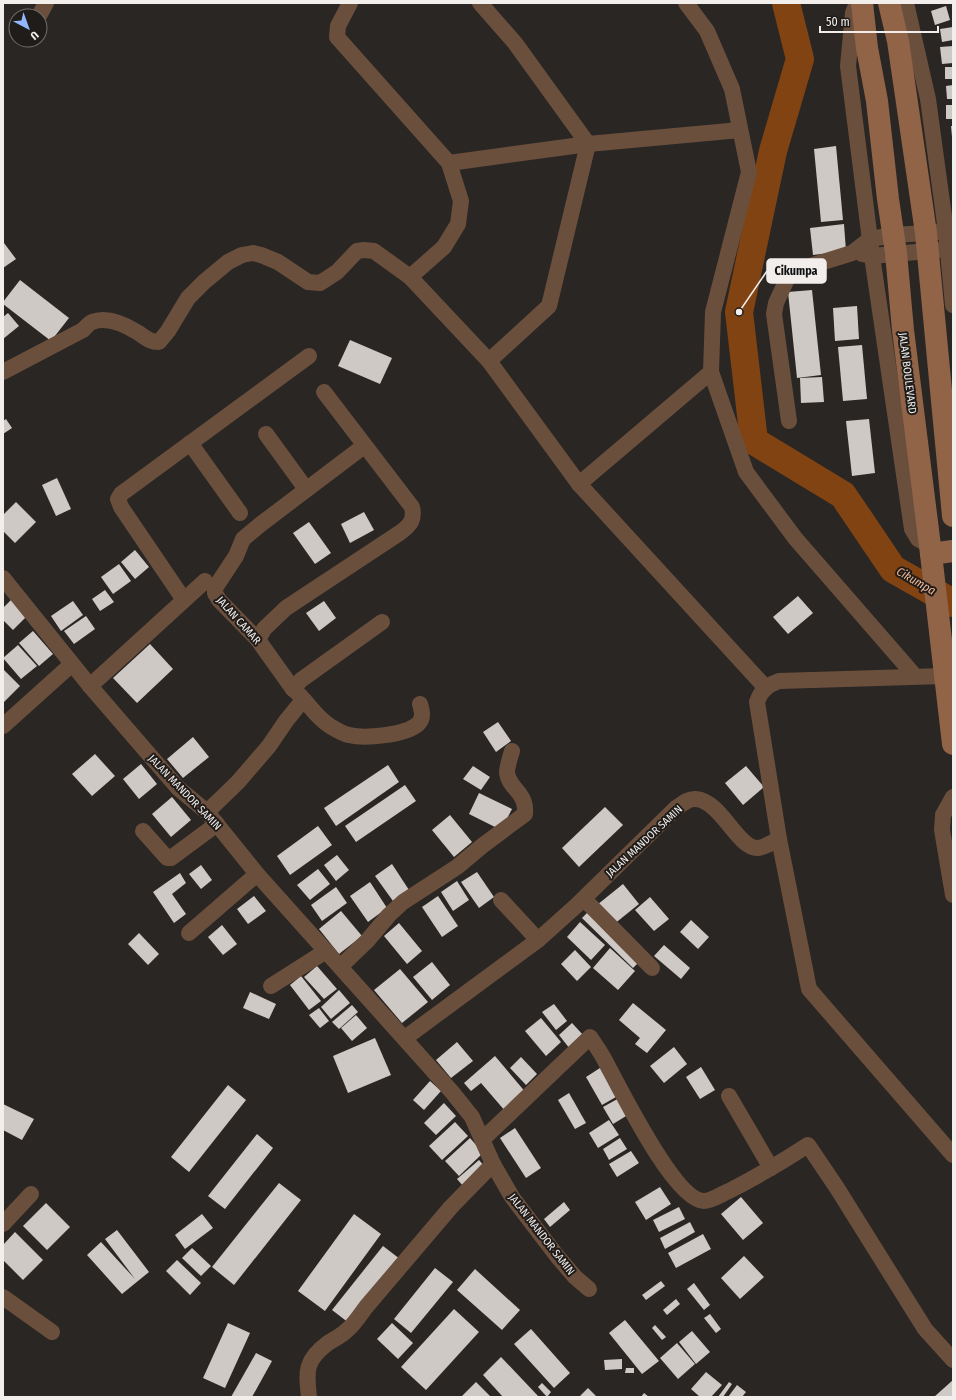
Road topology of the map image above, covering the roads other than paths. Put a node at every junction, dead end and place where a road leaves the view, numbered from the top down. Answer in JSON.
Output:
{"nodes":[{"id":1,"x":350,"y":3,"type":"edge"},
{"id":2,"x":480,"y":3,"type":"edge"},
{"id":3,"x":686,"y":3,"type":"edge"},
{"id":4,"x":857,"y":3,"type":"edge"},
{"id":5,"x":862,"y":3,"type":"edge"},
{"id":6,"x":889,"y":3,"type":"edge"},
{"id":7,"x":906,"y":3,"type":"edge"},
{"id":8,"x":740,"y":130,"type":"junction"},
{"id":9,"x":588,"y":144,"type":"junction"},
{"id":10,"x":449,"y":163,"type":"junction"},
{"id":11,"x":870,"y":239,"type":"junction"},
{"id":12,"x":942,"y":240,"type":"edge"},
{"id":13,"x":895,"y":244,"type":"junction"},
{"id":14,"x":852,"y":253,"type":"junction"},
{"id":15,"x":872,"y":256,"type":"junction"},
{"id":16,"x":410,"y":277,"type":"junction"},
{"id":17,"x":953,"y":305,"type":"edge"},
{"id":18,"x":309,"y":356,"type":"dead end"},
{"id":19,"x":489,"y":361,"type":"junction"},
{"id":20,"x":3,"y":372,"type":"edge"},
{"id":21,"x":711,"y":372,"type":"junction"},
{"id":22,"x":324,"y":392,"type":"dead end"},
{"id":23,"x":789,"y":421,"type":"dead end"},
{"id":24,"x":266,"y":434,"type":"dead end"},
{"id":25,"x":190,"y":443,"type":"junction"},
{"id":26,"x":364,"y":446,"type":"junction"},
{"id":27,"x":579,"y":484,"type":"junction"},
{"id":28,"x":306,"y":489,"type":"junction"},
{"id":29,"x":240,"y":513,"type":"dead end"},
{"id":30,"x":953,"y":516,"type":"edge"},
{"id":31,"x":931,"y":550,"type":"junction"},
{"id":32,"x":953,"y":551,"type":"edge"},
{"id":33,"x":3,"y":578,"type":"edge"},
{"id":34,"x":205,"y":581,"type":"dead end"},
{"id":35,"x":184,"y":600,"type":"junction"},
{"id":36,"x":382,"y":622,"type":"dead end"},
{"id":37,"x":258,"y":640,"type":"junction"},
{"id":38,"x":72,"y":664,"type":"junction"},
{"id":39,"x":915,"y":676,"type":"junction"},
{"id":40,"x":944,"y":676,"type":"junction"},
{"id":41,"x":90,"y":686,"type":"junction"},
{"id":42,"x":766,"y":688,"type":"junction"},
{"id":43,"x":298,"y":694,"type":"junction"},
{"id":44,"x":420,"y":704,"type":"dead end"},
{"id":45,"x":3,"y":726,"type":"edge"},
{"id":46,"x":953,"y":744,"type":"edge"},
{"id":47,"x":512,"y":751,"type":"dead end"},
{"id":48,"x":953,"y":797,"type":"edge"},
{"id":49,"x":212,"y":818,"type":"junction"},
{"id":50,"x":143,"y":831,"type":"dead end"},
{"id":51,"x":779,"y":839,"type":"junction"},
{"id":52,"x":257,"y":874,"type":"junction"},
{"id":53,"x":953,"y":895,"type":"edge"},
{"id":54,"x":584,"y":899,"type":"junction"},
{"id":55,"x":501,"y":900,"type":"dead end"},
{"id":56,"x":189,"y":933,"type":"dead end"},
{"id":57,"x":538,"y":940,"type":"junction"},
{"id":58,"x":326,"y":951,"type":"junction"},
{"id":59,"x":341,"y":966,"type":"junction"},
{"id":60,"x":652,"y":968,"type":"dead end"},
{"id":61,"x":271,"y":986,"type":"dead end"},
{"id":62,"x":404,"y":1038,"type":"junction"},
{"id":63,"x":729,"y":1096,"type":"dead end"},
{"id":64,"x":483,"y":1139,"type":"junction"},
{"id":65,"x":953,"y":1155,"type":"edge"},
{"id":66,"x":493,"y":1164,"type":"junction"},
{"id":67,"x":771,"y":1168,"type":"junction"},
{"id":68,"x":30,"y":1194,"type":"dead end"},
{"id":69,"x":3,"y":1224,"type":"edge"},
{"id":70,"x":589,"y":1289,"type":"dead end"},
{"id":71,"x":3,"y":1297,"type":"edge"},
{"id":72,"x":52,"y":1332,"type":"dead end"},
{"id":73,"x":953,"y":1360,"type":"edge"},
{"id":74,"x":309,"y":1397,"type":"edge"}],
"edges":[{"from":1,"to":10,"type":"street"},
{"from":2,"to":9,"type":"street"},
{"from":3,"to":8,"type":"street"},
{"from":4,"to":11,"type":"street"},
{"from":5,"to":13,"type":"main road","name":"JALAN BOULEVARD"},
{"from":6,"to":12,"type":"main road"},
{"from":7,"to":12,"type":"street"},
{"from":8,"to":9,"type":"street"},
{"from":8,"to":21,"type":"street"},
{"from":9,"to":10,"type":"street"},
{"from":9,"to":19,"type":"street"},
{"from":10,"to":16,"type":"street"},
{"from":11,"to":13,"type":"street"},
{"from":11,"to":14,"type":"street"},
{"from":11,"to":15,"type":"street"},
{"from":12,"to":13,"type":"street"},
{"from":12,"to":17,"type":"street"},
{"from":12,"to":30,"type":"main road"},
{"from":13,"to":15,"type":"street"},
{"from":13,"to":31,"type":"main road","name":"JALAN BOULEVARD"},
{"from":14,"to":15,"type":"street"},
{"from":14,"to":23,"type":"street"},
{"from":15,"to":31,"type":"street"},
{"from":16,"to":19,"type":"street"},
{"from":16,"to":20,"type":"street"},
{"from":18,"to":25,"type":"street"},
{"from":19,"to":27,"type":"street"},
{"from":21,"to":27,"type":"street"},
{"from":21,"to":39,"type":"street"},
{"from":22,"to":26,"type":"street"},
{"from":24,"to":28,"type":"street"},
{"from":25,"to":29,"type":"street"},
{"from":25,"to":35,"type":"street"},
{"from":26,"to":28,"type":"street","name":"JALAN CAMAR"},
{"from":26,"to":37,"type":"street"},
{"from":27,"to":42,"type":"street"},
{"from":28,"to":37,"type":"street","name":"JALAN CAMAR"},
{"from":31,"to":32,"type":"main road"},
{"from":31,"to":40,"type":"main road","name":"JALAN BOULEVARD"},
{"from":33,"to":38,"type":"street","name":"JALAN MANDOR SAMIN"},
{"from":34,"to":35,"type":"street"},
{"from":35,"to":41,"type":"street"},
{"from":36,"to":43,"type":"street"},
{"from":37,"to":43,"type":"street","name":"JALAN CAMAR"},
{"from":38,"to":41,"type":"street","name":"JALAN MANDOR SAMIN"},
{"from":38,"to":45,"type":"street"},
{"from":39,"to":40,"type":"street"},
{"from":39,"to":42,"type":"street"},
{"from":40,"to":46,"type":"main road","name":"JALAN BOULEVARD"},
{"from":41,"to":49,"type":"street","name":"JALAN MANDOR SAMIN"},
{"from":42,"to":51,"type":"street"},
{"from":43,"to":44,"type":"street","name":"JALAN CAMAR"},
{"from":43,"to":49,"type":"street"},
{"from":47,"to":59,"type":"street"},
{"from":48,"to":53,"type":"street"},
{"from":49,"to":50,"type":"street"},
{"from":49,"to":52,"type":"street","name":"JALAN MANDOR SAMIN"},
{"from":51,"to":54,"type":"street","name":"JALAN MANDOR SAMIN"},
{"from":51,"to":65,"type":"street"},
{"from":52,"to":56,"type":"street"},
{"from":52,"to":58,"type":"street","name":"JALAN MANDOR SAMIN"},
{"from":54,"to":57,"type":"street","name":"JALAN MANDOR SAMIN"},
{"from":54,"to":60,"type":"street"},
{"from":55,"to":57,"type":"street"},
{"from":57,"to":62,"type":"street","name":"JALAN MANDOR SAMIN"},
{"from":58,"to":59,"type":"street","name":"JALAN MANDOR SAMIN"},
{"from":58,"to":61,"type":"street"},
{"from":59,"to":62,"type":"street","name":"JALAN MANDOR SAMIN"},
{"from":62,"to":64,"type":"street","name":"JALAN MANDOR SAMIN"},
{"from":63,"to":67,"type":"street"},
{"from":64,"to":66,"type":"street","name":"JALAN MANDOR SAMIN"},
{"from":64,"to":67,"type":"street"},
{"from":66,"to":70,"type":"street","name":"JALAN MANDOR SAMIN"},
{"from":66,"to":74,"type":"street"},
{"from":67,"to":73,"type":"street"},
{"from":68,"to":69,"type":"street"},
{"from":71,"to":72,"type":"street"}]}
